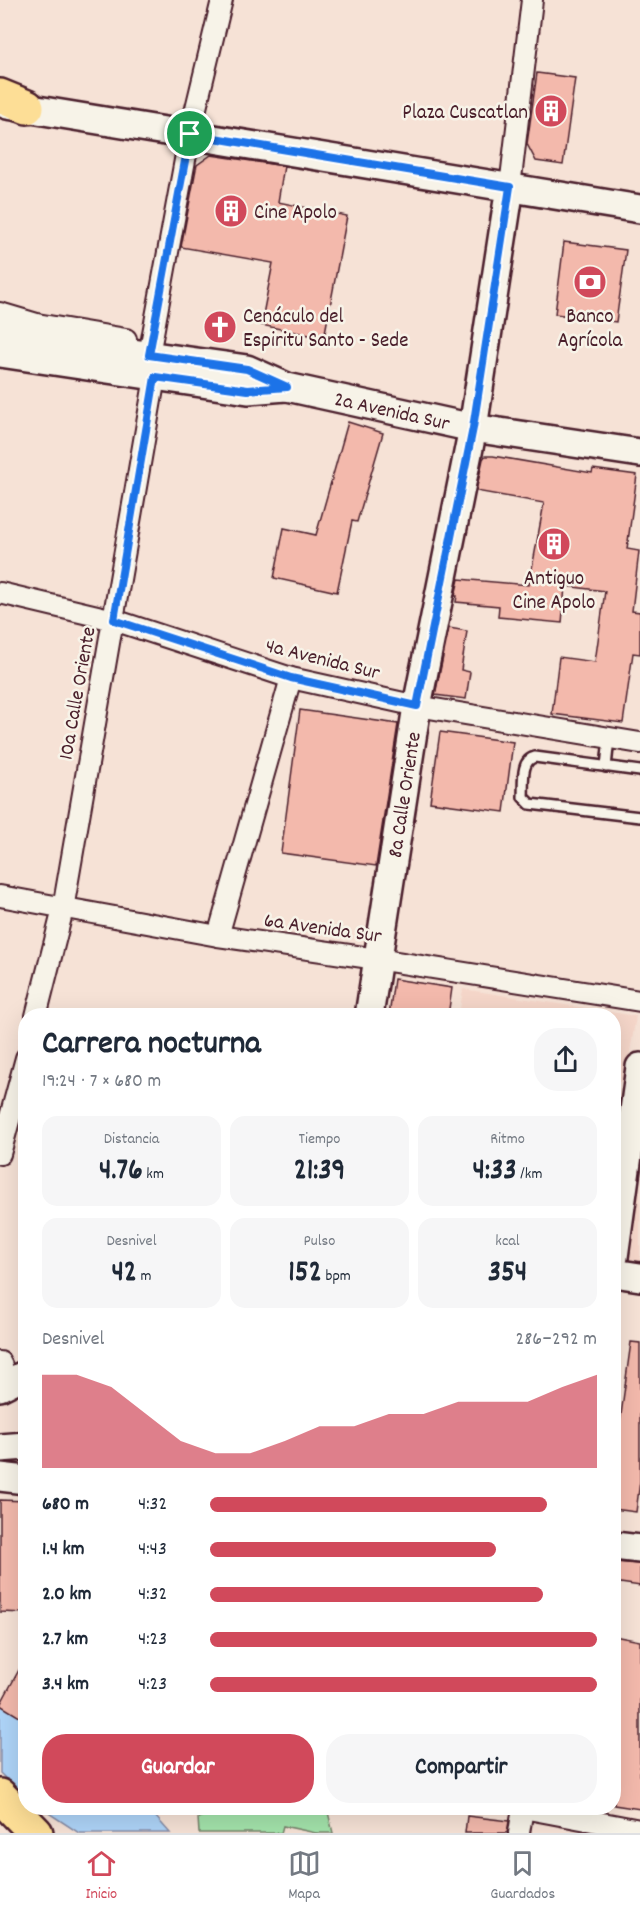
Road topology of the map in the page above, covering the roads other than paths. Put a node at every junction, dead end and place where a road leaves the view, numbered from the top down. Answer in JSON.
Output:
{"nodes":[{"id":1,"x":222,"y":0,"type":"edge"},
{"id":2,"x":532,"y":0,"type":"edge"},
{"id":3,"x":9,"y":102,"type":"edge"},
{"id":4,"x":190,"y":134,"type":"junction"},
{"id":5,"x":510,"y":187,"type":"junction"},
{"id":6,"x":640,"y":209,"type":"edge"},
{"id":7,"x":0,"y":313,"type":"edge"},
{"id":8,"x":0,"y":329,"type":"edge"},
{"id":9,"x":0,"y":353,"type":"edge"},
{"id":10,"x":152,"y":358,"type":"junction"},
{"id":11,"x":473,"y":428,"type":"junction"},
{"id":12,"x":640,"y":453,"type":"edge"},
{"id":13,"x":0,"y":592,"type":"edge"},
{"id":14,"x":114,"y":620,"type":"junction"},
{"id":15,"x":291,"y":678,"type":"junction"},
{"id":16,"x":417,"y":706,"type":"junction"},
{"id":17,"x":609,"y":738,"type":"junction"},
{"id":18,"x":640,"y":743,"type":"edge"},
{"id":19,"x":606,"y":767,"type":"junction"},
{"id":20,"x":640,"y":771,"type":"edge"},
{"id":21,"x":640,"y":817,"type":"edge"},
{"id":22,"x":0,"y":896,"type":"edge"},
{"id":23,"x":63,"y":909,"type":"junction"},
{"id":24,"x":218,"y":936,"type":"junction"},
{"id":25,"x":377,"y":959,"type":"junction"},
{"id":26,"x":640,"y":1001,"type":"edge"},
{"id":27,"x":38,"y":1008,"type":"edge"},
{"id":28,"x":370,"y":1008,"type":"edge"},
{"id":29,"x":640,"y":1066,"type":"edge"},
{"id":30,"x":18,"y":1088,"type":"edge"},
{"id":31,"x":0,"y":1154,"type":"edge"},
{"id":32,"x":621,"y":1176,"type":"edge"},
{"id":33,"x":621,"y":1274,"type":"edge"},
{"id":34,"x":640,"y":1277,"type":"edge"},
{"id":35,"x":18,"y":1447,"type":"edge"},
{"id":36,"x":0,"y":1448,"type":"edge"},
{"id":37,"x":0,"y":1477,"type":"edge"},
{"id":38,"x":18,"y":1479,"type":"edge"},
{"id":39,"x":621,"y":1547,"type":"edge"},
{"id":40,"x":640,"y":1549,"type":"edge"},
{"id":41,"x":0,"y":1796,"type":"edge"},
{"id":42,"x":18,"y":1814,"type":"edge"},
{"id":43,"x":18,"y":1815,"type":"edge"},
{"id":44,"x":522,"y":1815,"type":"edge"},
{"id":45,"x":560,"y":1815,"type":"edge"},
{"id":46,"x":0,"y":1822,"type":"edge"},
{"id":47,"x":640,"y":1830,"type":"edge"},
{"id":48,"x":10,"y":1833,"type":"edge"},
{"id":49,"x":36,"y":1833,"type":"edge"},
{"id":50,"x":519,"y":1833,"type":"edge"}],
"edges":[{"from":1,"to":4,"type":"street","name":"10a Calle Oriente"},
{"from":2,"to":5,"type":"street"},
{"from":3,"to":4,"type":"main road"},
{"from":4,"to":5,"type":"main road"},
{"from":4,"to":10,"type":"street","name":"10a Calle Oriente"},
{"from":5,"to":6,"type":"main road"},
{"from":5,"to":11,"type":"main road","name":"8a Calle Oriente"},
{"from":7,"to":10,"type":"street","name":"2a Avenida Sur"},
{"from":8,"to":10,"type":"main road","name":"2a Avenida Sur"},
{"from":9,"to":10,"type":"main road","name":"2a Avenida Sur"},
{"from":10,"to":11,"type":"main road","name":"2a Avenida Sur"},
{"from":10,"to":14,"type":"street","name":"10a Calle Oriente"},
{"from":11,"to":12,"type":"main road","name":"2a Avenida Sur"},
{"from":11,"to":16,"type":"main road","name":"8a Calle Oriente"},
{"from":13,"to":14,"type":"street","name":"4a Avenida Sur"},
{"from":14,"to":15,"type":"street","name":"4a Avenida Sur"},
{"from":14,"to":23,"type":"street","name":"10a Calle Oriente"},
{"from":15,"to":16,"type":"street","name":"4a Avenida Sur"},
{"from":15,"to":24,"type":"street"},
{"from":16,"to":17,"type":"street","name":"4a Avenida Sur"},
{"from":16,"to":25,"type":"main road","name":"8a Calle Oriente"},
{"from":17,"to":18,"type":"street","name":"4a Avenida Sur"},
{"from":17,"to":19,"type":"lane"},
{"from":19,"to":20,"type":"lane"},
{"from":19,"to":21,"type":"lane"},
{"from":22,"to":23,"type":"street","name":"6a Avenida Sur"},
{"from":23,"to":24,"type":"street","name":"6a Avenida Sur"},
{"from":23,"to":27,"type":"street","name":"10a Calle Oriente"},
{"from":24,"to":25,"type":"street","name":"6a Avenida Sur"},
{"from":25,"to":26,"type":"street","name":"6a Avenida Sur"},
{"from":25,"to":28,"type":"main road","name":"8a Calle Oriente"},
{"from":29,"to":32,"type":"main road"},
{"from":30,"to":31,"type":"street"},
{"from":33,"to":34,"type":"main road"},
{"from":35,"to":36,"type":"main road"},
{"from":37,"to":38,"type":"main road"},
{"from":39,"to":40,"type":"main road"},
{"from":41,"to":42,"type":"highway"},
{"from":43,"to":49,"type":"highway"},
{"from":44,"to":50,"type":"street"},
{"from":45,"to":47,"type":"street"},
{"from":46,"to":48,"type":"highway"}]}
